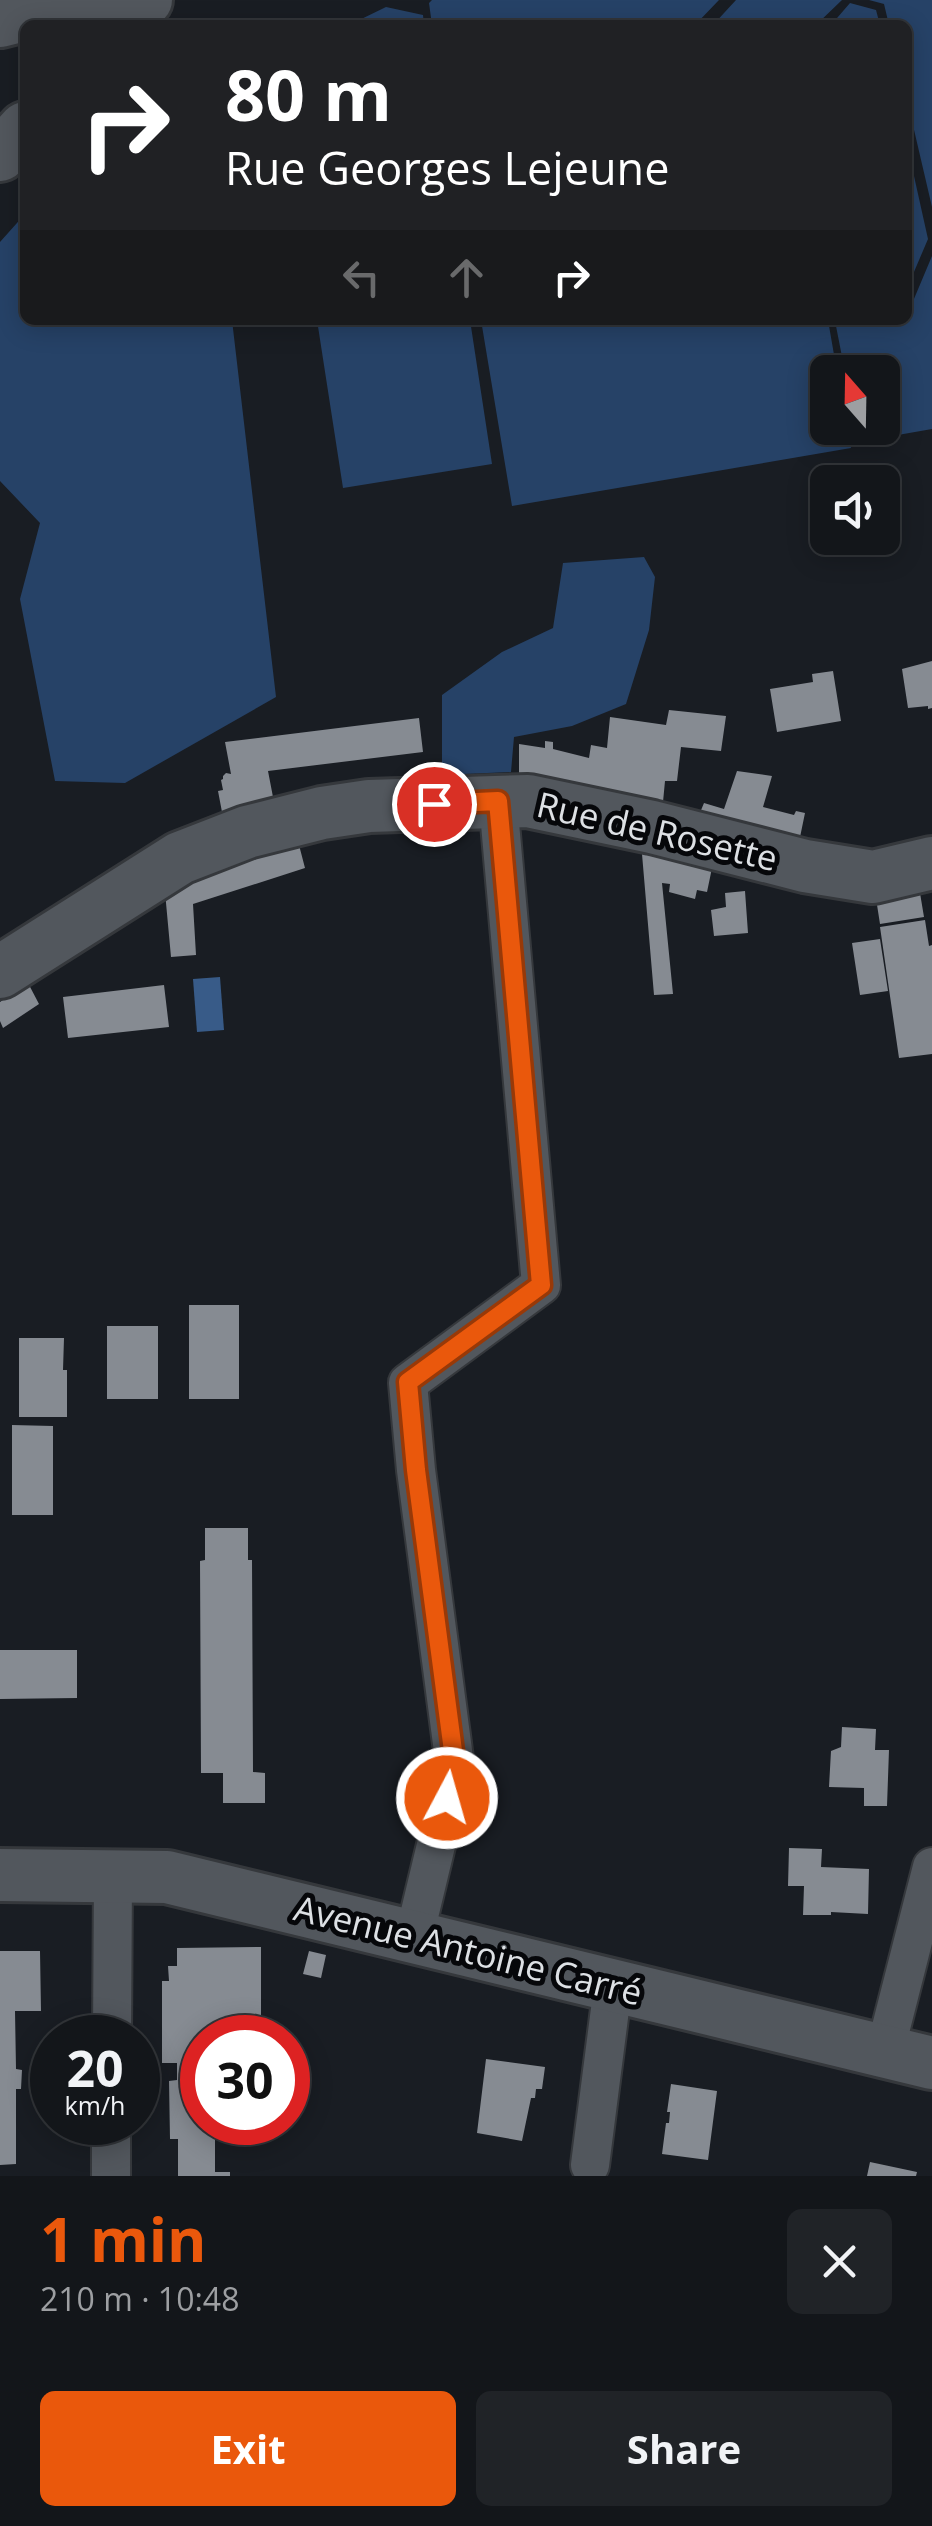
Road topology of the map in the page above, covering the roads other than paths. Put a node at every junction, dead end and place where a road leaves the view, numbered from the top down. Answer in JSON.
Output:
{"nodes":[{"id":1,"x":126,"y":7,"type":"edge"},
{"id":2,"x":0,"y":21,"type":"edge"},
{"id":3,"x":20,"y":133,"type":"edge"},
{"id":4,"x":0,"y":155,"type":"edge"},
{"id":5,"x":498,"y":801,"type":"junction"},
{"id":6,"x":932,"y":863,"type":"edge"},
{"id":7,"x":0,"y":972,"type":"edge"},
{"id":8,"x":932,"y":1866,"type":"edge"},
{"id":9,"x":0,"y":1875,"type":"edge"},
{"id":10,"x":113,"y":1875,"type":"junction"},
{"id":11,"x":414,"y":1938,"type":"junction"},
{"id":12,"x":613,"y":1986,"type":"junction"},
{"id":13,"x":112,"y":2015,"type":"edge"},
{"id":14,"x":909,"y":2057,"type":"edge"},
{"id":15,"x":111,"y":2145,"type":"edge"},
{"id":16,"x":590,"y":2165,"type":"dead end"},
{"id":17,"x":111,"y":2176,"type":"edge"}],
"edges":[{"from":1,"to":2,"type":"street"},
{"from":3,"to":4,"type":"street"},
{"from":5,"to":6,"type":"street","name":"Rue de Rosette"},
{"from":5,"to":7,"type":"street","name":"Rue de Rosette"},
{"from":5,"to":11,"type":"street"},
{"from":8,"to":14,"type":"street"},
{"from":9,"to":10,"type":"street","name":"Avenue Antoine Carré"},
{"from":10,"to":11,"type":"street","name":"Avenue Antoine Carré"},
{"from":10,"to":13,"type":"street"},
{"from":11,"to":12,"type":"street","name":"Avenue Antoine Carré"},
{"from":12,"to":14,"type":"street","name":"Avenue Antoine Carré"},
{"from":12,"to":16,"type":"street"},
{"from":15,"to":17,"type":"street"}]}
